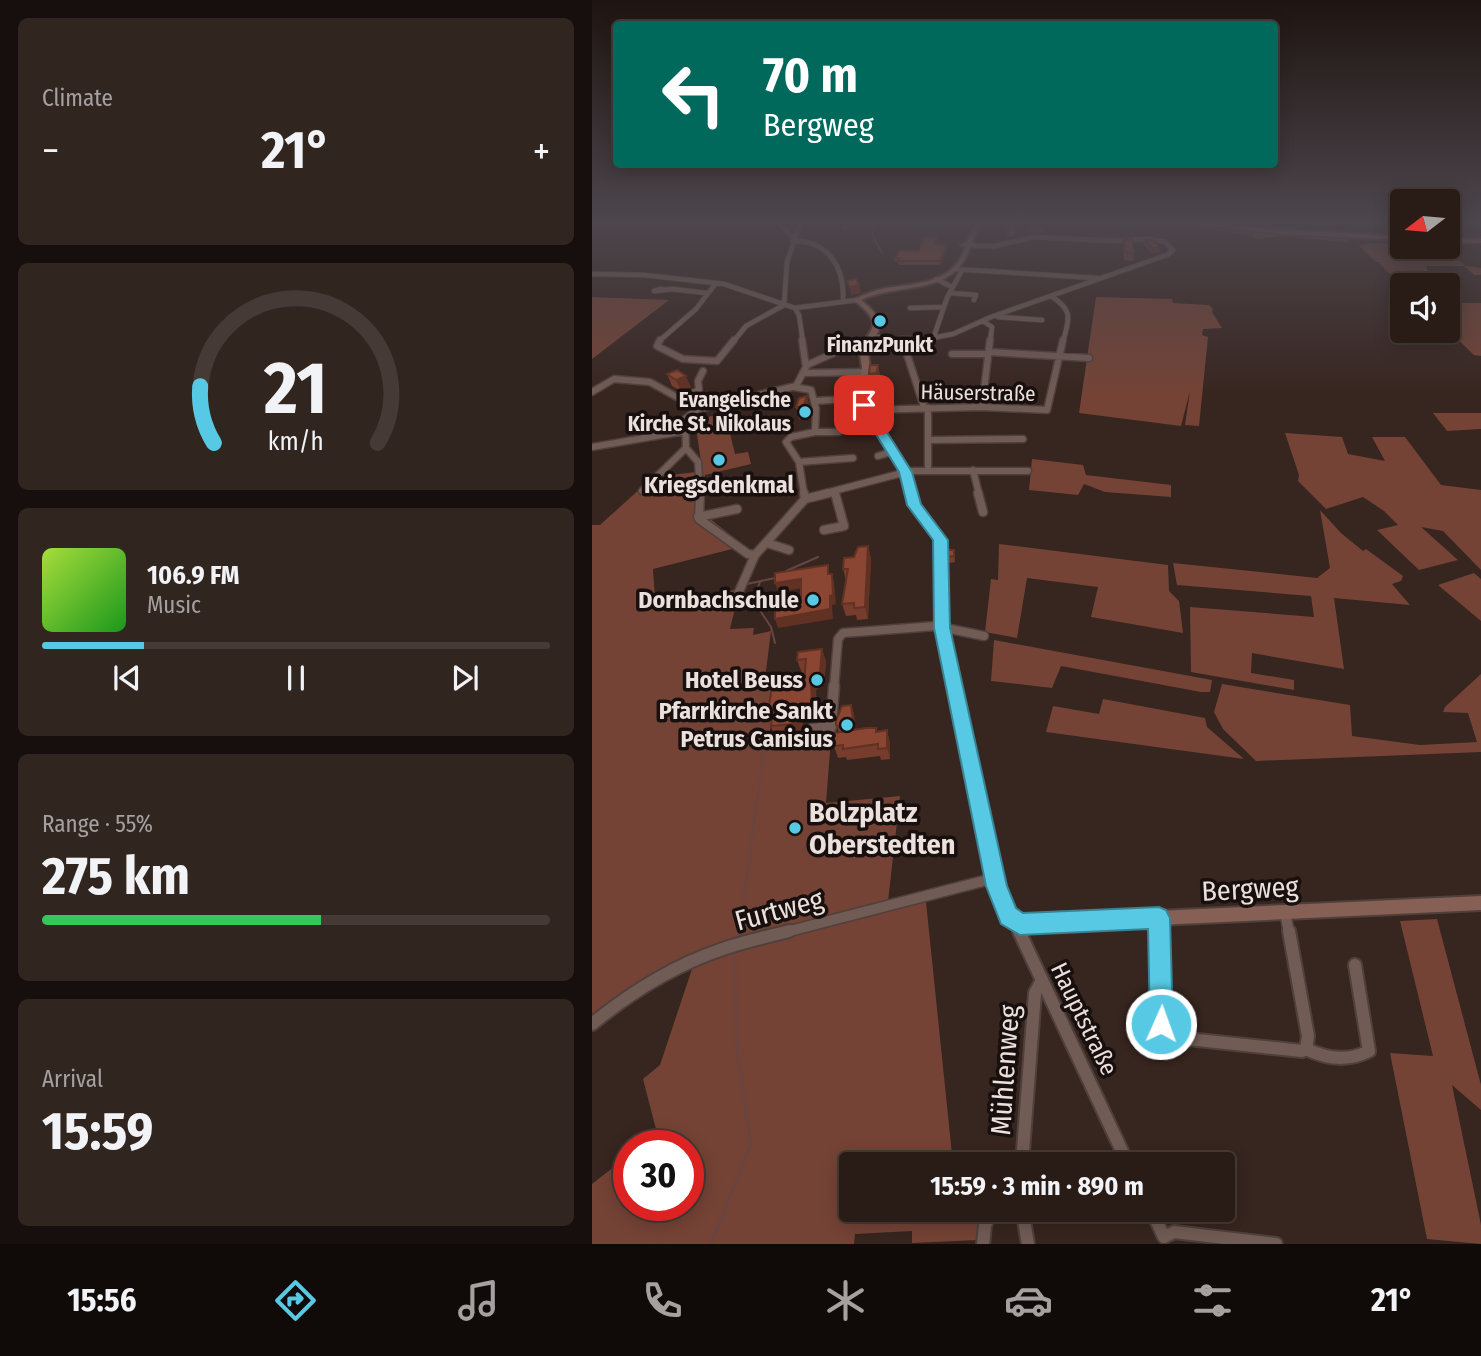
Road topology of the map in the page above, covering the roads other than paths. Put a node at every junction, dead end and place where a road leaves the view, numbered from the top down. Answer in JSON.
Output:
{"nodes":[{"id":1,"x":680,"y":279,"type":"edge"},
{"id":2,"x":783,"y":279,"type":"edge"},
{"id":3,"x":840,"y":279,"type":"edge"},
{"id":4,"x":936,"y":279,"type":"joint"},
{"id":5,"x":956,"y":279,"type":"edge"},
{"id":6,"x":1097,"y":279,"type":"edge"},
{"id":7,"x":716,"y":283,"type":"junction"},
{"id":8,"x":661,"y":289,"type":"dead end"},
{"id":9,"x":980,"y":289,"type":"dead end"},
{"id":10,"x":951,"y":290,"type":"junction"},
{"id":11,"x":706,"y":293,"type":"junction"},
{"id":12,"x":1050,"y":296,"type":"junction"},
{"id":13,"x":857,"y":300,"type":"junction"},
{"id":14,"x":843,"y":301,"type":"junction"},
{"id":15,"x":784,"y":305,"type":"junction"},
{"id":16,"x":910,"y":307,"type":"dead end"},
{"id":17,"x":944,"y":307,"type":"junction"},
{"id":18,"x":795,"y":308,"type":"junction"},
{"id":19,"x":995,"y":316,"type":"junction"},
{"id":20,"x":1042,"y":320,"type":"dead end"},
{"id":21,"x":983,"y":321,"type":"junction"},
{"id":22,"x":873,"y":336,"type":"junction"},
{"id":23,"x":933,"y":339,"type":"junction"},
{"id":24,"x":903,"y":342,"type":"junction"},
{"id":25,"x":863,"y":346,"type":"junction"},
{"id":26,"x":988,"y":353,"type":"junction"},
{"id":27,"x":952,"y":354,"type":"dead end"},
{"id":28,"x":1060,"y":357,"type":"junction"},
{"id":29,"x":1089,"y":359,"type":"dead end"},
{"id":30,"x":807,"y":365,"type":"junction"},
{"id":31,"x":703,"y":371,"type":"dead end"},
{"id":32,"x":866,"y":372,"type":"junction"},
{"id":33,"x":803,"y":373,"type":"junction"},
{"id":34,"x":794,"y":387,"type":"junction"},
{"id":35,"x":592,"y":392,"type":"edge"},
{"id":36,"x":862,"y":398,"type":"junction"},
{"id":37,"x":682,"y":399,"type":"junction"},
{"id":38,"x":815,"y":401,"type":"junction"},
{"id":39,"x":982,"y":407,"type":"junction"},
{"id":40,"x":926,"y":408,"type":"junction"},
{"id":41,"x":698,"y":409,"type":"junction"},
{"id":42,"x":867,"y":411,"type":"junction"},
{"id":43,"x":685,"y":431,"type":"junction"},
{"id":44,"x":815,"y":432,"type":"junction"},
{"id":45,"x":1023,"y":439,"type":"dead end"},
{"id":46,"x":930,"y":440,"type":"junction"},
{"id":47,"x":592,"y":447,"type":"edge"},
{"id":48,"x":686,"y":448,"type":"junction"},
{"id":49,"x":891,"y":452,"type":"junction"},
{"id":50,"x":878,"y":456,"type":"dead end"},
{"id":51,"x":853,"y":458,"type":"dead end"},
{"id":52,"x":799,"y":462,"type":"junction"},
{"id":53,"x":929,"y":470,"type":"junction"},
{"id":54,"x":973,"y":470,"type":"junction"},
{"id":55,"x":1028,"y":471,"type":"dead end"},
{"id":56,"x":905,"y":472,"type":"junction"},
{"id":57,"x":737,"y":482,"type":"dead end"},
{"id":58,"x":701,"y":489,"type":"junction"},
{"id":59,"x":642,"y":491,"type":"dead end"},
{"id":60,"x":835,"y":491,"type":"junction"},
{"id":61,"x":805,"y":499,"type":"junction"},
{"id":62,"x":737,"y":509,"type":"dead end"},
{"id":63,"x":983,"y":512,"type":"dead end"},
{"id":64,"x":698,"y":517,"type":"junction"},
{"id":65,"x":824,"y":530,"type":"dead end"},
{"id":66,"x":767,"y":543,"type":"junction"},
{"id":67,"x":789,"y":550,"type":"dead end"},
{"id":68,"x":755,"y":555,"type":"junction"},
{"id":69,"x":734,"y":603,"type":"dead end"},
{"id":70,"x":942,"y":628,"type":"junction"},
{"id":71,"x":984,"y":636,"type":"dead end"},
{"id":72,"x":812,"y":729,"type":"dead end"},
{"id":73,"x":995,"y":878,"type":"junction"},
{"id":74,"x":1482,"y":903,"type":"edge"},
{"id":75,"x":1285,"y":912,"type":"junction"},
{"id":76,"x":1159,"y":918,"type":"junction"},
{"id":77,"x":1020,"y":924,"type":"junction"},
{"id":78,"x":1355,"y":965,"type":"dead end"},
{"id":79,"x":1041,"y":982,"type":"junction"},
{"id":80,"x":592,"y":1024,"type":"edge"},
{"id":81,"x":1306,"y":1049,"type":"junction"},
{"id":82,"x":1023,"y":1152,"type":"edge"},
{"id":83,"x":1122,"y":1152,"type":"edge"},
{"id":84,"x":986,"y":1222,"type":"edge"},
{"id":85,"x":1024,"y":1222,"type":"edge"},
{"id":86,"x":1157,"y":1222,"type":"edge"},
{"id":87,"x":983,"y":1244,"type":"edge"},
{"id":88,"x":1028,"y":1244,"type":"edge"},
{"id":89,"x":1276,"y":1244,"type":"edge"}],
"edges":[{"from":1,"to":7,"type":"street"},
{"from":2,"to":15,"type":"street"},
{"from":3,"to":14,"type":"street"},
{"from":4,"to":10,"type":"street"},
{"from":4,"to":13,"type":"street"},
{"from":5,"to":10,"type":"street"},
{"from":6,"to":12,"type":"street"},
{"from":7,"to":11,"type":"street"},
{"from":7,"to":15,"type":"street"},
{"from":8,"to":11,"type":"street"},
{"from":9,"to":10,"type":"street"},
{"from":10,"to":17,"type":"street"},
{"from":11,"to":15,"type":"street"},
{"from":12,"to":19,"type":"street"},
{"from":12,"to":28,"type":"street"},
{"from":13,"to":14,"type":"street"},
{"from":13,"to":22,"type":"street"},
{"from":14,"to":18,"type":"street"},
{"from":15,"to":18,"type":"street"},
{"from":16,"to":17,"type":"street"},
{"from":17,"to":23,"type":"street"},
{"from":18,"to":30,"type":"street"},
{"from":19,"to":20,"type":"street"},
{"from":19,"to":21,"type":"street"},
{"from":21,"to":23,"type":"street"},
{"from":21,"to":26,"type":"street"},
{"from":22,"to":24,"type":"street"},
{"from":22,"to":25,"type":"street"},
{"from":23,"to":24,"type":"street"},
{"from":24,"to":40,"type":"street"},
{"from":25,"to":30,"type":"street"},
{"from":25,"to":32,"type":"street","name":"Hauptstraße"},
{"from":26,"to":27,"type":"street"},
{"from":26,"to":28,"type":"street"},
{"from":26,"to":39,"type":"street"},
{"from":28,"to":29,"type":"street"},
{"from":28,"to":39,"type":"street","name":"Häuserstraße"},
{"from":30,"to":33,"type":"street"},
{"from":31,"to":37,"type":"street"},
{"from":32,"to":33,"type":"street"},
{"from":32,"to":36,"type":"street","name":"Hauptstraße"},
{"from":33,"to":34,"type":"street"},
{"from":34,"to":38,"type":"street"},
{"from":34,"to":41,"type":"street"},
{"from":35,"to":37,"type":"street"},
{"from":36,"to":38,"type":"street"},
{"from":36,"to":42,"type":"street","name":"Hauptstraße"},
{"from":37,"to":41,"type":"street"},
{"from":38,"to":44,"type":"street"},
{"from":39,"to":40,"type":"street","name":"Häuserstraße"},
{"from":40,"to":42,"type":"street","name":"Häuserstraße"},
{"from":40,"to":46,"type":"street"},
{"from":41,"to":43,"type":"street"},
{"from":42,"to":44,"type":"street"},
{"from":42,"to":49,"type":"street","name":"Hauptstraße"},
{"from":43,"to":47,"type":"street"},
{"from":43,"to":48,"type":"street"},
{"from":44,"to":52,"type":"street"},
{"from":45,"to":46,"type":"street"},
{"from":46,"to":53,"type":"street"},
{"from":48,"to":58,"type":"street"},
{"from":48,"to":59,"type":"street"},
{"from":49,"to":50,"type":"street"},
{"from":49,"to":56,"type":"street","name":"Hauptstraße"},
{"from":51,"to":52,"type":"street"},
{"from":52,"to":61,"type":"street"},
{"from":53,"to":54,"type":"street"},
{"from":53,"to":56,"type":"street"},
{"from":54,"to":55,"type":"street"},
{"from":54,"to":63,"type":"street"},
{"from":56,"to":60,"type":"street"},
{"from":56,"to":70,"type":"street","name":"Hauptstraße"},
{"from":57,"to":58,"type":"street"},
{"from":58,"to":64,"type":"street"},
{"from":60,"to":61,"type":"street"},
{"from":60,"to":65,"type":"street"},
{"from":61,"to":66,"type":"street"},
{"from":62,"to":64,"type":"street"},
{"from":64,"to":68,"type":"street"},
{"from":66,"to":67,"type":"street"},
{"from":66,"to":68,"type":"street"},
{"from":68,"to":69,"type":"street"},
{"from":70,"to":71,"type":"street"},
{"from":70,"to":72,"type":"street"},
{"from":70,"to":73,"type":"street","name":"Hauptstraße"},
{"from":73,"to":77,"type":"street","name":"Hauptstraße"},
{"from":73,"to":80,"type":"street","name":"Furtweg"},
{"from":74,"to":75,"type":"street","name":"Bergweg"},
{"from":75,"to":76,"type":"street","name":"Bergweg"},
{"from":75,"to":81,"type":"street"},
{"from":76,"to":77,"type":"street","name":"Bergweg"},
{"from":76,"to":81,"type":"street"},
{"from":77,"to":79,"type":"street","name":"Hauptstraße"},
{"from":78,"to":81,"type":"street"},
{"from":79,"to":82,"type":"street","name":"Mühlenweg"},
{"from":79,"to":83,"type":"street","name":"Hauptstraße"},
{"from":84,"to":87,"type":"street"},
{"from":85,"to":88,"type":"street"},
{"from":86,"to":89,"type":"street"}]}
